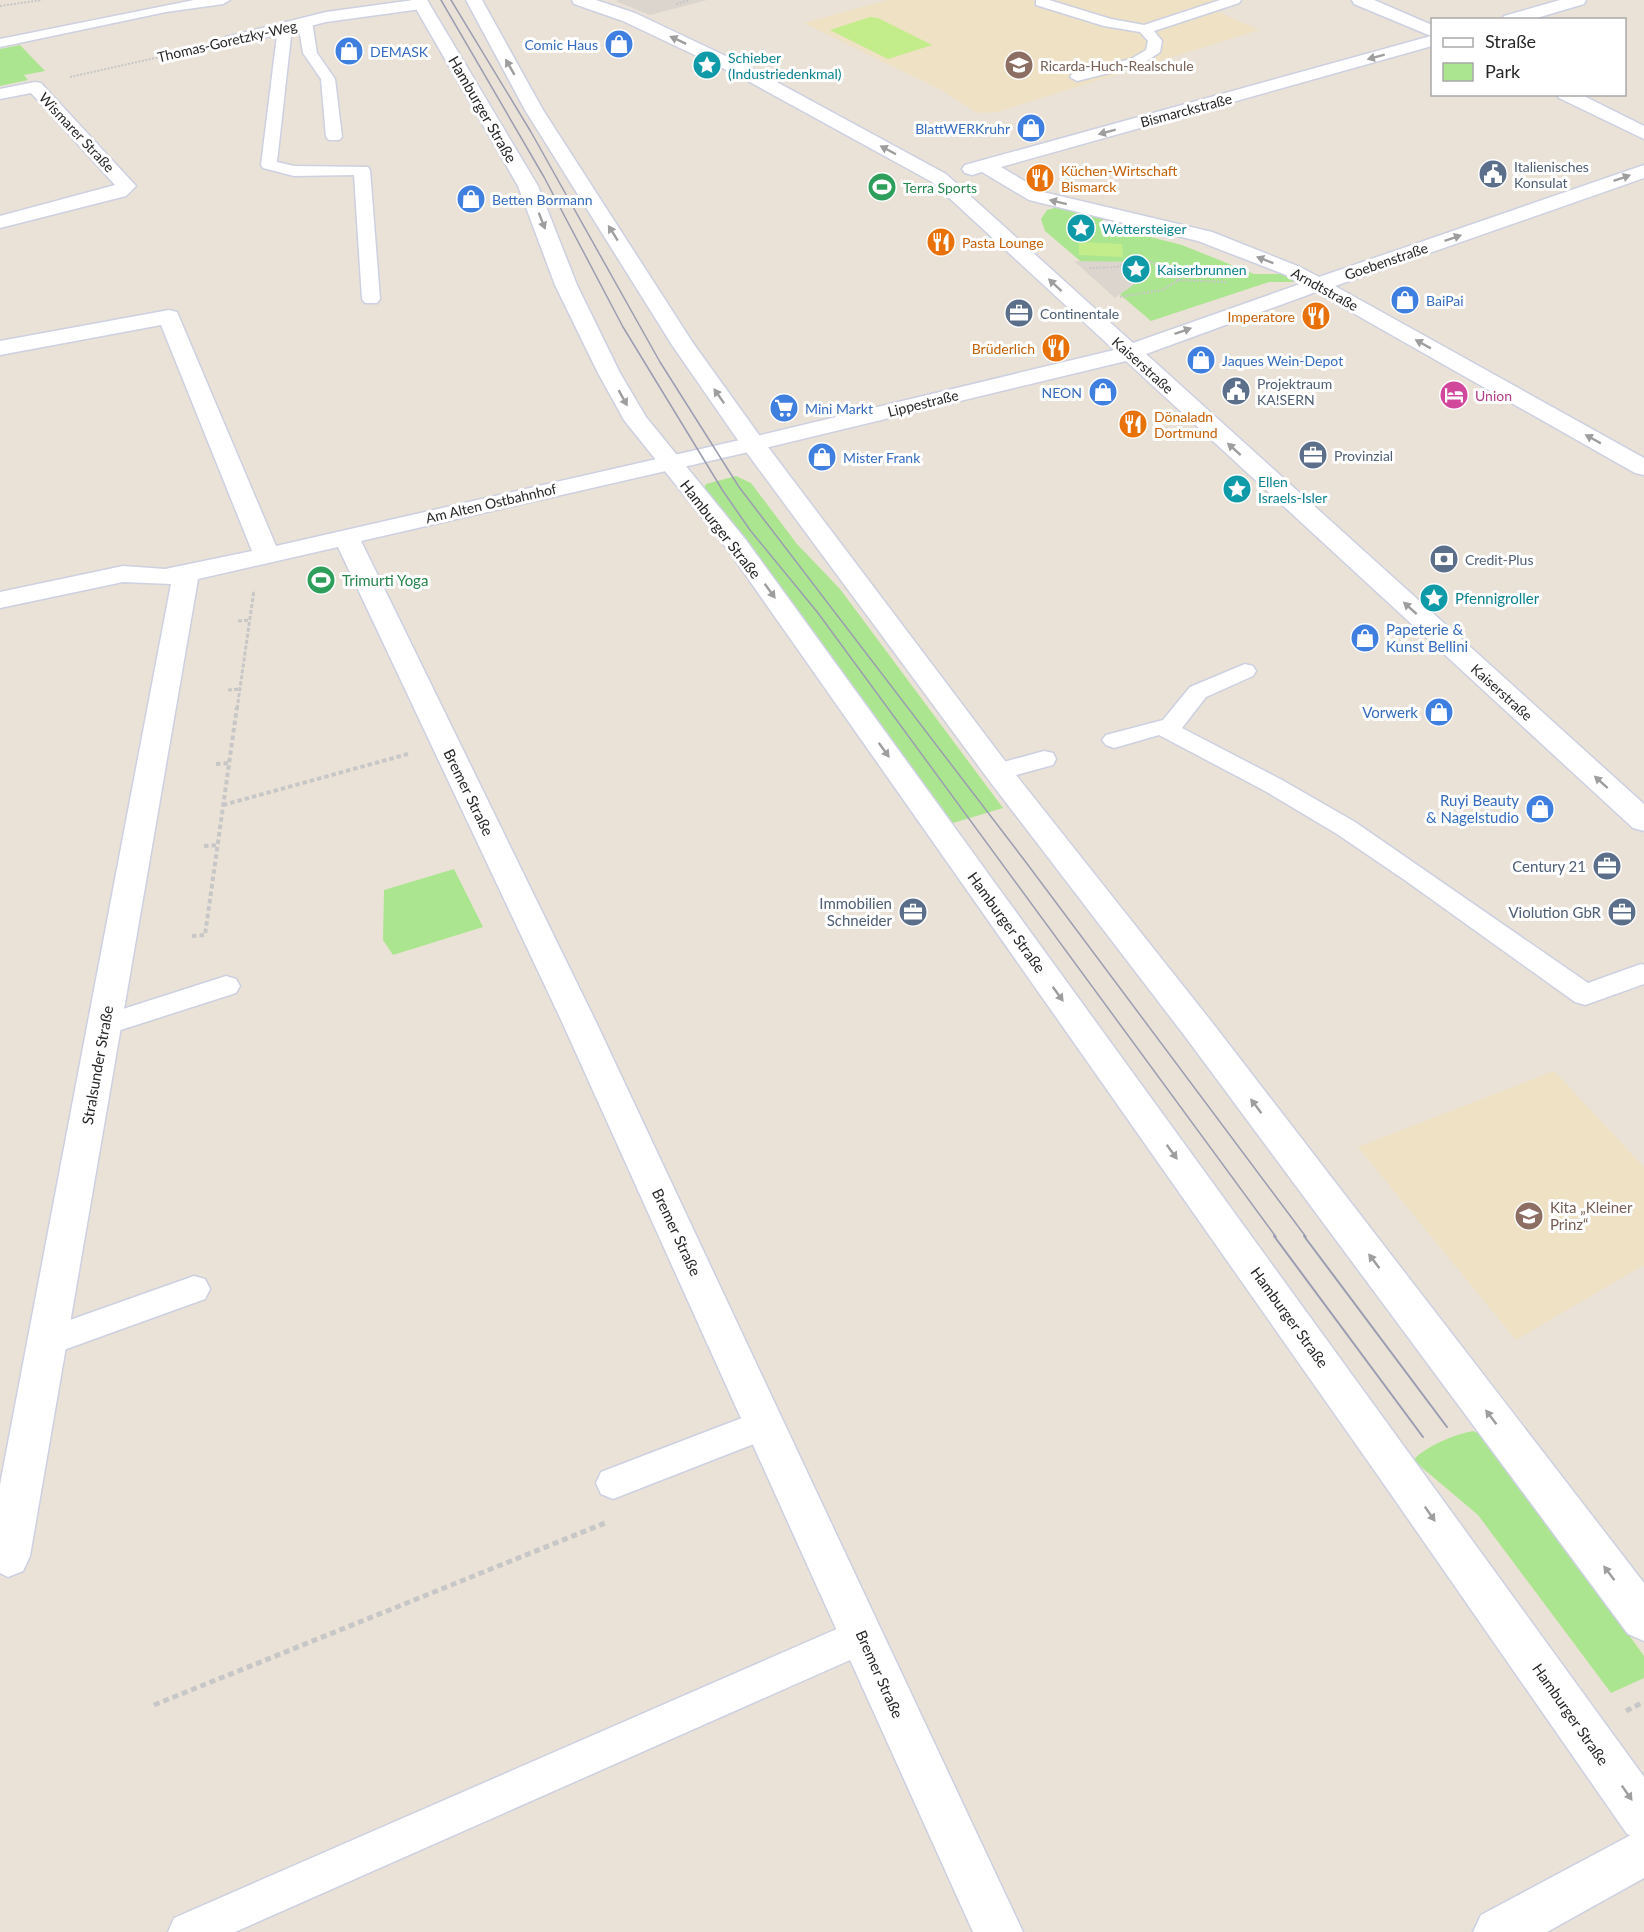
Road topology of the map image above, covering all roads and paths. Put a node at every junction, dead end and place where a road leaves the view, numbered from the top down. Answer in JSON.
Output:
{"nodes":[{"id":1,"x":42,"y":0,"type":"edge"},
{"id":2,"x":223,"y":0,"type":"edge"},
{"id":3,"x":474,"y":0,"type":"edge"},
{"id":4,"x":1234,"y":0,"type":"edge"},
{"id":5,"x":1360,"y":0,"type":"edge"},
{"id":6,"x":1578,"y":0,"type":"edge"},
{"id":7,"x":587,"y":1,"type":"edge"},
{"id":8,"x":420,"y":2,"type":"edge"},
{"id":9,"x":1041,"y":2,"type":"dead end"},
{"id":10,"x":0,"y":6,"type":"edge"},
{"id":11,"x":1517,"y":18,"type":"edge"},
{"id":12,"x":305,"y":22,"type":"junction"},
{"id":13,"x":285,"y":27,"type":"junction"},
{"id":14,"x":1144,"y":29,"type":"junction"},
{"id":15,"x":1431,"y":31,"type":"edge"},
{"id":16,"x":232,"y":41,"type":"joint"},
{"id":17,"x":1431,"y":42,"type":"edge"},
{"id":18,"x":0,"y":44,"type":"edge"},
{"id":19,"x":1077,"y":77,"type":"dead end"},
{"id":20,"x":35,"y":87,"type":"junction"},
{"id":21,"x":0,"y":94,"type":"edge"},
{"id":22,"x":1569,"y":96,"type":"edge"},
{"id":23,"x":1644,"y":133,"type":"edge"},
{"id":24,"x":334,"y":137,"type":"dead end"},
{"id":25,"x":985,"y":166,"type":"junction"},
{"id":26,"x":1644,"y":171,"type":"edge"},
{"id":27,"x":939,"y":178,"type":"junction"},
{"id":28,"x":0,"y":222,"type":"edge"},
{"id":29,"x":1082,"y":268,"type":"dead end"},
{"id":30,"x":1318,"y":285,"type":"junction"},
{"id":31,"x":1115,"y":298,"type":"dead end"},
{"id":32,"x":371,"y":299,"type":"dead end"},
{"id":33,"x":0,"y":348,"type":"edge"},
{"id":34,"x":1129,"y":353,"type":"junction"},
{"id":35,"x":753,"y":444,"type":"junction"},
{"id":36,"x":716,"y":452,"type":"joint"},
{"id":37,"x":669,"y":463,"type":"junction"},
{"id":38,"x":1644,"y":468,"type":"edge"},
{"id":39,"x":346,"y":536,"type":"junction"},
{"id":40,"x":266,"y":554,"type":"junction"},
{"id":41,"x":186,"y":574,"type":"junction"},
{"id":42,"x":255,"y":586,"type":"dead end"},
{"id":43,"x":0,"y":600,"type":"edge"},
{"id":44,"x":250,"y":620,"type":"junction"},
{"id":45,"x":238,"y":621,"type":"dead end"},
{"id":46,"x":1245,"y":671,"type":"dead end"},
{"id":47,"x":240,"y":689,"type":"junction"},
{"id":48,"x":228,"y":690,"type":"dead end"},
{"id":49,"x":1167,"y":730,"type":"junction"},
{"id":50,"x":1114,"y":740,"type":"dead end"},
{"id":51,"x":446,"y":744,"type":"junction"},
{"id":52,"x":1044,"y":759,"type":"dead end"},
{"id":53,"x":230,"y":763,"type":"junction"},
{"id":54,"x":216,"y":764,"type":"dead end"},
{"id":55,"x":998,"y":772,"type":"junction"},
{"id":56,"x":224,"y":805,"type":"junction"},
{"id":57,"x":1644,"y":821,"type":"edge"},
{"id":58,"x":218,"y":845,"type":"junction"},
{"id":59,"x":204,"y":846,"type":"dead end"},
{"id":60,"x":192,"y":936,"type":"dead end"},
{"id":61,"x":1641,"y":974,"type":"dead end"},
{"id":62,"x":226,"y":986,"type":"dead end"},
{"id":63,"x":105,"y":1025,"type":"junction"},
{"id":64,"x":194,"y":1289,"type":"dead end"},
{"id":65,"x":47,"y":1342,"type":"junction"},
{"id":66,"x":765,"y":1424,"type":"junction"},
{"id":67,"x":613,"y":1483,"type":"dead end"},
{"id":68,"x":614,"y":1520,"type":"dead end"},
{"id":69,"x":8,"y":1556,"type":"dead end"},
{"id":70,"x":1644,"y":1619,"type":"edge"},
{"id":71,"x":862,"y":1636,"type":"junction"},
{"id":72,"x":1644,"y":1702,"type":"edge"},
{"id":73,"x":154,"y":1705,"type":"dead end"},
{"id":74,"x":1626,"y":1711,"type":"dead end"},
{"id":75,"x":1644,"y":1817,"type":"edge"},
{"id":76,"x":1644,"y":1852,"type":"edge"},
{"id":77,"x":188,"y":1932,"type":"edge"},
{"id":78,"x":998,"y":1932,"type":"edge"},
{"id":79,"x":1498,"y":1932,"type":"edge"}],
"edges":[{"from":1,"to":10,"type":"path"},
{"from":2,"to":18,"type":"lane"},
{"from":35,"to":3,"type":"street","one_way":true},
{"from":4,"to":14,"type":"lane"},
{"from":5,"to":15,"type":"street"},
{"from":6,"to":11,"type":"street"},
{"from":27,"to":7,"type":"street","name":"Kaiserstraße","one_way":true},
{"from":8,"to":12,"type":"street","name":"Thomas-Goretzky-Weg"},
{"from":8,"to":37,"type":"street","name":"Hamburger Straße","one_way":true},
{"from":9,"to":14,"type":"lane"},
{"from":12,"to":13,"type":"street","name":"Thomas-Goretzky-Weg"},
{"from":12,"to":24,"type":"lane"},
{"from":13,"to":16,"type":"street","name":"Thomas-Goretzky-Weg"},
{"from":13,"to":32,"type":"lane"},
{"from":14,"to":19,"type":"lane"},
{"from":16,"to":20,"type":"path","name":"Thomas-Goretzky-Weg"},
{"from":17,"to":25,"type":"street","name":"Bismarckstraße","one_way":true},
{"from":20,"to":21,"type":"street","name":"Wismarer Straße"},
{"from":20,"to":28,"type":"street","name":"Wismarer Straße"},
{"from":22,"to":23,"type":"street"},
{"from":25,"to":27,"type":"street","name":"Bismarckstraße"},
{"from":30,"to":25,"type":"street","name":"Arndtstraße","one_way":true},
{"from":30,"to":26,"type":"street","name":"Goebenstraße","one_way":true},
{"from":34,"to":27,"type":"street","name":"Kaiserstraße","one_way":true},
{"from":29,"to":31,"type":"path"},
{"from":34,"to":30,"type":"street","name":"Goebenstraße","one_way":true},
{"from":38,"to":30,"type":"street","name":"Arndtstraße","one_way":true},
{"from":33,"to":40,"type":"street"},
{"from":34,"to":35,"type":"street","name":"Lippestraße"},
{"from":57,"to":34,"type":"street","name":"Kaiserstraße","one_way":true},
{"from":35,"to":36,"type":"street","name":"Lippestraße"},
{"from":35,"to":55,"type":"street"},
{"from":36,"to":37,"type":"street","name":"Am Alten Ostbahnhof"},
{"from":37,"to":39,"type":"street","name":"Am Alten Ostbahnhof"},
{"from":37,"to":75,"type":"street","name":"Hamburger Straße","one_way":true},
{"from":39,"to":40,"type":"street","name":"Am Alten Ostbahnhof"},
{"from":39,"to":51,"type":"street","name":"Bremer Straße"},
{"from":40,"to":41,"type":"street","name":"Am Alten Ostbahnhof"},
{"from":41,"to":43,"type":"street","name":"Am Alten Ostbahnhof"},
{"from":41,"to":63,"type":"street","name":"Stralsunder Straße"},
{"from":42,"to":44,"type":"path"},
{"from":44,"to":45,"type":"path"},
{"from":44,"to":47,"type":"path"},
{"from":46,"to":49,"type":"lane"},
{"from":47,"to":48,"type":"path"},
{"from":47,"to":53,"type":"path"},
{"from":49,"to":50,"type":"lane"},
{"from":49,"to":61,"type":"lane"},
{"from":51,"to":56,"type":"path"},
{"from":51,"to":66,"type":"street","name":"Bremer Straße"},
{"from":52,"to":55,"type":"lane"},
{"from":53,"to":54,"type":"path"},
{"from":53,"to":56,"type":"path"},
{"from":70,"to":55,"type":"street","one_way":true},
{"from":56,"to":58,"type":"path"},
{"from":58,"to":59,"type":"path"},
{"from":58,"to":60,"type":"path"},
{"from":62,"to":63,"type":"lane"},
{"from":63,"to":65,"type":"street","name":"Stralsunder Straße"},
{"from":64,"to":65,"type":"lane"},
{"from":65,"to":69,"type":"street","name":"Stralsunder Straße"},
{"from":66,"to":67,"type":"lane"},
{"from":66,"to":71,"type":"street","name":"Bremer Straße"},
{"from":68,"to":73,"type":"path"},
{"from":71,"to":77,"type":"lane"},
{"from":71,"to":78,"type":"street","name":"Bremer Straße"},
{"from":72,"to":74,"type":"path"},
{"from":76,"to":79,"type":"street"}]}
